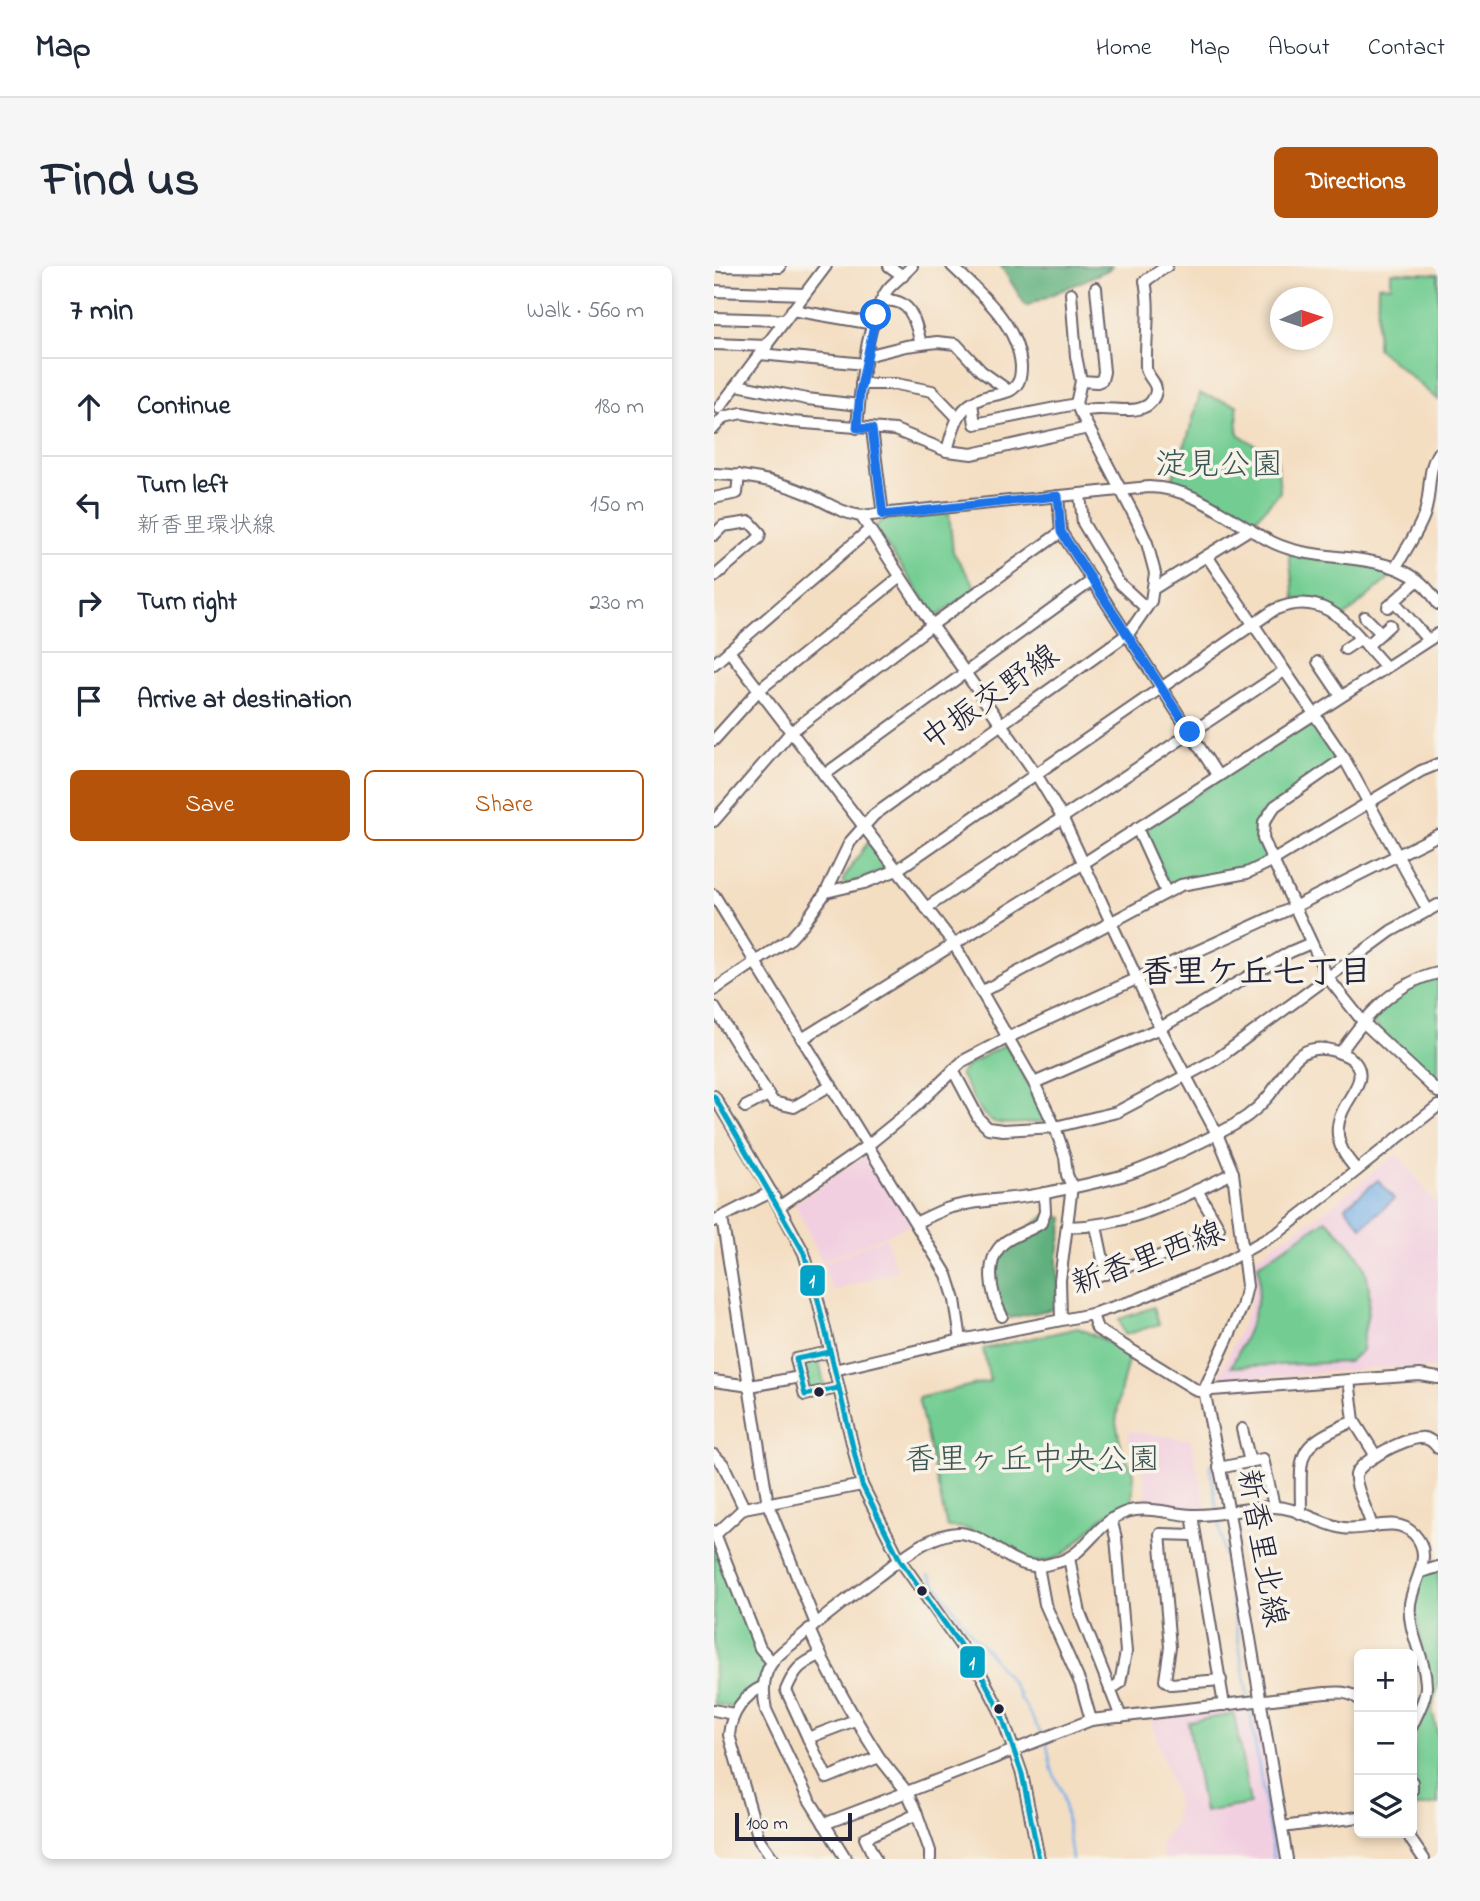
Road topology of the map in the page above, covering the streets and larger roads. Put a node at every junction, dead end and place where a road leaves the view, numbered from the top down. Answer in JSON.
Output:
{"nodes":[{"id":1,"x":719,"y":266,"type":"edge"},
{"id":2,"x":826,"y":266,"type":"edge"},
{"id":3,"x":889,"y":266,"type":"edge"},
{"id":4,"x":912,"y":266,"type":"edge"},
{"id":5,"x":952,"y":266,"type":"edge"},
{"id":6,"x":1167,"y":266,"type":"edge"},
{"id":7,"x":780,"y":267,"type":"edge"},
{"id":8,"x":902,"y":276,"type":"junction"},
{"id":9,"x":1096,"y":288,"type":"dead end"},
{"id":10,"x":714,"y":291,"type":"edge"},
{"id":11,"x":1071,"y":293,"type":"dead end"},
{"id":12,"x":804,"y":294,"type":"junction"},
{"id":13,"x":882,"y":301,"type":"junction"},
{"id":14,"x":792,"y":310,"type":"junction"},
{"id":15,"x":714,"y":318,"type":"edge"},
{"id":16,"x":784,"y":320,"type":"junction"},
{"id":17,"x":874,"y":324,"type":"junction"},
{"id":18,"x":714,"y":344,"type":"edge"},
{"id":19,"x":921,"y":344,"type":"junction"},
{"id":20,"x":763,"y":350,"type":"junction"},
{"id":21,"x":865,"y":360,"type":"junction"},
{"id":22,"x":1081,"y":381,"type":"junction"},
{"id":23,"x":862,"y":384,"type":"junction"},
{"id":24,"x":737,"y":385,"type":"junction"},
{"id":25,"x":1009,"y":391,"type":"junction"},
{"id":26,"x":972,"y":403,"type":"junction"},
{"id":27,"x":859,"y":405,"type":"junction"},
{"id":28,"x":1078,"y":408,"type":"junction"},
{"id":29,"x":719,"y":409,"type":"edge"},
{"id":30,"x":958,"y":418,"type":"junction"},
{"id":31,"x":714,"y":428,"type":"edge"},
{"id":32,"x":857,"y":428,"type":"junction"},
{"id":33,"x":1088,"y":428,"type":"junction"},
{"id":34,"x":872,"y":429,"type":"junction"},
{"id":35,"x":947,"y":451,"type":"junction"},
{"id":36,"x":1438,"y":453,"type":"edge"},
{"id":37,"x":714,"y":474,"type":"edge"},
{"id":38,"x":739,"y":475,"type":"junction"},
{"id":39,"x":1119,"y":490,"type":"junction"},
{"id":40,"x":1080,"y":494,"type":"junction"},
{"id":41,"x":1058,"y":496,"type":"junction"},
{"id":42,"x":714,"y":498,"type":"edge"},
{"id":43,"x":883,"y":515,"type":"junction"},
{"id":44,"x":861,"y":516,"type":"junction"},
{"id":45,"x":1250,"y":529,"type":"junction"},
{"id":46,"x":869,"y":530,"type":"junction"},
{"id":47,"x":1061,"y":532,"type":"junction"},
{"id":48,"x":714,"y":534,"type":"edge"},
{"id":49,"x":1207,"y":556,"type":"junction"},
{"id":50,"x":1396,"y":567,"type":"junction"},
{"id":51,"x":714,"y":577,"type":"edge"},
{"id":52,"x":900,"y":577,"type":"junction"},
{"id":53,"x":1093,"y":580,"type":"junction"},
{"id":54,"x":1418,"y":580,"type":"junction"},
{"id":55,"x":1153,"y":589,"type":"junction"},
{"id":56,"x":1438,"y":604,"type":"edge"},
{"id":57,"x":1146,"y":608,"type":"junction"},
{"id":58,"x":1365,"y":617,"type":"dead end"},
{"id":59,"x":932,"y":625,"type":"junction"},
{"id":60,"x":1253,"y":625,"type":"junction"},
{"id":61,"x":1129,"y":633,"type":"junction"},
{"id":62,"x":1438,"y":634,"type":"edge"},
{"id":63,"x":1428,"y":640,"type":"junction"},
{"id":64,"x":1363,"y":643,"type":"junction"},
{"id":65,"x":1345,"y":649,"type":"dead end"},
{"id":66,"x":729,"y":651,"type":"junction"},
{"id":67,"x":1318,"y":662,"type":"dead end"},
{"id":68,"x":714,"y":664,"type":"edge"},
{"id":69,"x":1386,"y":667,"type":"junction"},
{"id":70,"x":1284,"y":670,"type":"junction"},
{"id":71,"x":967,"y":671,"type":"junction"},
{"id":72,"x":1162,"y":687,"type":"junction"},
{"id":73,"x":759,"y":690,"type":"junction"},
{"id":74,"x":1341,"y":696,"type":"junction"},
{"id":75,"x":1313,"y":714,"type":"junction"},
{"id":76,"x":1001,"y":725,"type":"junction"},
{"id":77,"x":791,"y":732,"type":"junction"},
{"id":78,"x":1190,"y":732,"type":"junction"},
{"id":79,"x":714,"y":740,"type":"edge"},
{"id":80,"x":1344,"y":758,"type":"junction"},
{"id":81,"x":1438,"y":764,"type":"edge"},
{"id":82,"x":1036,"y":774,"type":"junction"},
{"id":83,"x":824,"y":775,"type":"junction"},
{"id":84,"x":1218,"y":776,"type":"junction"},
{"id":85,"x":1369,"y":803,"type":"junction"},
{"id":86,"x":1062,"y":817,"type":"junction"},
{"id":87,"x":714,"y":821,"type":"edge"},
{"id":88,"x":863,"y":827,"type":"junction"},
{"id":89,"x":1137,"y":828,"type":"junction"},
{"id":90,"x":1438,"y":835,"type":"edge"},
{"id":91,"x":1398,"y":854,"type":"junction"},
{"id":92,"x":1272,"y":861,"type":"junction"},
{"id":93,"x":1084,"y":863,"type":"junction"},
{"id":94,"x":897,"y":870,"type":"junction"},
{"id":95,"x":826,"y":892,"type":"junction"},
{"id":96,"x":1166,"y":892,"type":"junction"},
{"id":97,"x":714,"y":895,"type":"edge"},
{"id":98,"x":1294,"y":907,"type":"junction"},
{"id":99,"x":926,"y":908,"type":"junction"},
{"id":100,"x":1433,"y":908,"type":"edge"},
{"id":101,"x":1110,"y":922,"type":"junction"},
{"id":102,"x":1311,"y":943,"type":"junction"},
{"id":103,"x":954,"y":944,"type":"junction"},
{"id":104,"x":754,"y":962,"type":"junction"},
{"id":105,"x":1438,"y":973,"type":"edge"},
{"id":106,"x":1137,"y":978,"type":"junction"},
{"id":107,"x":1328,"y":978,"type":"junction"},
{"id":108,"x":714,"y":989,"type":"edge"},
{"id":109,"x":981,"y":992,"type":"junction"},
{"id":110,"x":714,"y":1007,"type":"edge"},
{"id":111,"x":1364,"y":1023,"type":"junction"},
{"id":112,"x":1160,"y":1028,"type":"junction"},
{"id":113,"x":1009,"y":1037,"type":"junction"},
{"id":114,"x":802,"y":1039,"type":"junction"},
{"id":115,"x":1340,"y":1053,"type":"junction"},
{"id":116,"x":953,"y":1070,"type":"junction"},
{"id":117,"x":1185,"y":1076,"type":"junction"},
{"id":118,"x":1034,"y":1083,"type":"junction"},
{"id":119,"x":831,"y":1085,"type":"junction"},
{"id":120,"x":1438,"y":1092,"type":"edge"},
{"id":121,"x":768,"y":1095,"type":"junction"},
{"id":122,"x":714,"y":1096,"type":"edge"},
{"id":123,"x":1438,"y":1106,"type":"edge"},
{"id":124,"x":745,"y":1107,"type":"dead end"},
{"id":125,"x":1055,"y":1127,"type":"junction"},
{"id":126,"x":1217,"y":1134,"type":"junction"},
{"id":127,"x":868,"y":1145,"type":"junction"},
{"id":128,"x":1357,"y":1170,"type":"junction"},
{"id":129,"x":1233,"y":1173,"type":"junction"},
{"id":130,"x":1072,"y":1186,"type":"junction"},
{"id":131,"x":1197,"y":1190,"type":"junction"},
{"id":132,"x":771,"y":1192,"type":"junction"},
{"id":133,"x":1044,"y":1193,"type":"junction"},
{"id":134,"x":780,"y":1206,"type":"junction"},
{"id":135,"x":718,"y":1220,"type":"edge"},
{"id":136,"x":917,"y":1222,"type":"junction"},
{"id":137,"x":1096,"y":1226,"type":"junction"},
{"id":138,"x":1069,"y":1227,"type":"junction"},
{"id":139,"x":1245,"y":1253,"type":"junction"},
{"id":140,"x":1106,"y":1274,"type":"junction"},
{"id":141,"x":1084,"y":1280,"type":"dead end"},
{"id":142,"x":1092,"y":1314,"type":"junction"},
{"id":143,"x":1002,"y":1316,"type":"dead end"},
{"id":144,"x":1061,"y":1320,"type":"junction"},
{"id":145,"x":961,"y":1340,"type":"junction"},
{"id":146,"x":830,"y":1352,"type":"junction"},
{"id":147,"x":834,"y":1370,"type":"junction"},
{"id":148,"x":1437,"y":1376,"type":"edge"},
{"id":149,"x":800,"y":1377,"type":"junction"},
{"id":150,"x":1349,"y":1380,"type":"junction"},
{"id":151,"x":714,"y":1381,"type":"edge"},
{"id":152,"x":750,"y":1386,"type":"junction"},
{"id":153,"x":838,"y":1388,"type":"junction"},
{"id":154,"x":1204,"y":1390,"type":"junction"},
{"id":155,"x":1354,"y":1421,"type":"junction"},
{"id":156,"x":1242,"y":1429,"type":"dead end"},
{"id":157,"x":1438,"y":1448,"type":"edge"},
{"id":158,"x":714,"y":1455,"type":"edge"},
{"id":159,"x":1376,"y":1456,"type":"junction"},
{"id":160,"x":1250,"y":1462,"type":"junction"},
{"id":161,"x":1219,"y":1468,"type":"junction"},
{"id":162,"x":862,"y":1485,"type":"junction"},
{"id":163,"x":768,"y":1504,"type":"junction"},
{"id":164,"x":1274,"y":1506,"type":"junction"},
{"id":165,"x":744,"y":1508,"type":"junction"},
{"id":166,"x":1222,"y":1513,"type":"junction"},
{"id":167,"x":1301,"y":1514,"type":"junction"},
{"id":168,"x":1192,"y":1515,"type":"junction"},
{"id":169,"x":1111,"y":1519,"type":"junction"},
{"id":170,"x":1372,"y":1527,"type":"junction"},
{"id":171,"x":715,"y":1533,"type":"edge"},
{"id":172,"x":1195,"y":1535,"type":"junction"},
{"id":173,"x":1069,"y":1558,"type":"junction"},
{"id":174,"x":900,"y":1560,"type":"junction"},
{"id":175,"x":1038,"y":1566,"type":"junction"},
{"id":176,"x":1438,"y":1567,"type":"edge"},
{"id":177,"x":1421,"y":1572,"type":"junction"},
{"id":178,"x":812,"y":1626,"type":"junction"},
{"id":179,"x":820,"y":1655,"type":"junction"},
{"id":180,"x":772,"y":1662,"type":"junction"},
{"id":181,"x":1221,"y":1680,"type":"junction"},
{"id":182,"x":764,"y":1686,"type":"junction"},
{"id":183,"x":1110,"y":1690,"type":"junction"},
{"id":184,"x":1354,"y":1695,"type":"edge"},
{"id":185,"x":1252,"y":1702,"type":"junction"},
{"id":186,"x":1224,"y":1705,"type":"junction"},
{"id":187,"x":714,"y":1710,"type":"edge"},
{"id":188,"x":1417,"y":1713,"type":"edge"},
{"id":189,"x":733,"y":1714,"type":"junction"},
{"id":190,"x":1121,"y":1717,"type":"junction"},
{"id":191,"x":855,"y":1720,"type":"junction"},
{"id":192,"x":1091,"y":1720,"type":"junction"},
{"id":193,"x":808,"y":1738,"type":"junction"},
{"id":194,"x":1014,"y":1748,"type":"junction"},
{"id":195,"x":879,"y":1757,"type":"junction"},
{"id":196,"x":907,"y":1792,"type":"junction"},
{"id":197,"x":917,"y":1814,"type":"junction"},
{"id":198,"x":1354,"y":1819,"type":"edge"},
{"id":199,"x":824,"y":1824,"type":"junction"},
{"id":200,"x":1282,"y":1827,"type":"junction"},
{"id":201,"x":1410,"y":1838,"type":"edge"},
{"id":202,"x":773,"y":1859,"type":"edge"},
{"id":203,"x":846,"y":1859,"type":"edge"},
{"id":204,"x":875,"y":1859,"type":"edge"},
{"id":205,"x":930,"y":1859,"type":"edge"},
{"id":206,"x":1039,"y":1859,"type":"edge"},
{"id":207,"x":1287,"y":1859,"type":"edge"},
{"id":208,"x":1424,"y":1859,"type":"edge"}],
"edges":[{"from":1,"to":7,"type":"street"},
{"from":2,"to":12,"type":"street"},
{"from":3,"to":8,"type":"street"},
{"from":4,"to":8,"type":"street"},
{"from":5,"to":25,"type":"street"},
{"from":6,"to":28,"type":"street"},
{"from":8,"to":13,"type":"street"},
{"from":9,"to":22,"type":"street"},
{"from":10,"to":12,"type":"street"},
{"from":11,"to":22,"type":"street"},
{"from":12,"to":14,"type":"street"},
{"from":13,"to":17,"type":"street"},
{"from":13,"to":19,"type":"street"},
{"from":14,"to":16,"type":"street"},
{"from":14,"to":17,"type":"street"},
{"from":15,"to":16,"type":"street"},
{"from":16,"to":20,"type":"street"},
{"from":17,"to":21,"type":"street"},
{"from":18,"to":20,"type":"street"},
{"from":19,"to":21,"type":"street"},
{"from":19,"to":25,"type":"street"},
{"from":20,"to":21,"type":"street"},
{"from":20,"to":24,"type":"street"},
{"from":21,"to":23,"type":"street"},
{"from":22,"to":28,"type":"street"},
{"from":23,"to":27,"type":"street"},
{"from":23,"to":30,"type":"street"},
{"from":24,"to":27,"type":"street"},
{"from":24,"to":29,"type":"street"},
{"from":25,"to":26,"type":"street"},
{"from":26,"to":28,"type":"street"},
{"from":26,"to":30,"type":"street"},
{"from":27,"to":32,"type":"street"},
{"from":28,"to":33,"type":"street","name":"中振交野線"},
{"from":29,"to":31,"type":"street"},
{"from":29,"to":32,"type":"street"},
{"from":30,"to":35,"type":"street"},
{"from":32,"to":34,"type":"street"},
{"from":33,"to":35,"type":"street"},
{"from":33,"to":39,"type":"street","name":"中振交野線"},
{"from":34,"to":35,"type":"street"},
{"from":34,"to":43,"type":"street"},
{"from":36,"to":50,"type":"street"},
{"from":37,"to":38,"type":"street"},
{"from":38,"to":42,"type":"street"},
{"from":38,"to":44,"type":"street"},
{"from":39,"to":40,"type":"street"},
{"from":39,"to":45,"type":"street"},
{"from":39,"to":55,"type":"street","name":"中振交野線"},
{"from":40,"to":41,"type":"street"},
{"from":40,"to":57,"type":"street"},
{"from":41,"to":43,"type":"street"},
{"from":41,"to":47,"type":"street"},
{"from":43,"to":44,"type":"street"},
{"from":44,"to":46,"type":"street"},
{"from":45,"to":49,"type":"street"},
{"from":45,"to":50,"type":"street"},
{"from":46,"to":52,"type":"street"},
{"from":46,"to":66,"type":"street"},
{"from":47,"to":53,"type":"street"},
{"from":47,"to":59,"type":"street"},
{"from":48,"to":51,"type":"street"},
{"from":49,"to":55,"type":"street"},
{"from":49,"to":60,"type":"street"},
{"from":50,"to":54,"type":"street"},
{"from":52,"to":59,"type":"street"},
{"from":52,"to":73,"type":"street"},
{"from":53,"to":61,"type":"street"},
{"from":53,"to":71,"type":"street"},
{"from":54,"to":56,"type":"street"},
{"from":54,"to":63,"type":"street"},
{"from":55,"to":57,"type":"street","name":"中振交野線"},
{"from":57,"to":61,"type":"street","name":"中振交野線"},
{"from":58,"to":64,"type":"street"},
{"from":59,"to":71,"type":"street"},
{"from":59,"to":77,"type":"street"},
{"from":60,"to":64,"type":"street"},
{"from":60,"to":70,"type":"street"},
{"from":60,"to":72,"type":"street"},
{"from":61,"to":72,"type":"street"},
{"from":61,"to":76,"type":"street","name":"中振交野線"},
{"from":62,"to":63,"type":"street"},
{"from":63,"to":69,"type":"street"},
{"from":64,"to":65,"type":"street"},
{"from":64,"to":69,"type":"street"},
{"from":66,"to":68,"type":"street"},
{"from":66,"to":73,"type":"street"},
{"from":67,"to":74,"type":"street"},
{"from":69,"to":74,"type":"street"},
{"from":70,"to":75,"type":"street"},
{"from":70,"to":78,"type":"street"},
{"from":71,"to":76,"type":"street"},
{"from":71,"to":83,"type":"street"},
{"from":72,"to":78,"type":"street"},
{"from":72,"to":82,"type":"street"},
{"from":73,"to":77,"type":"street"},
{"from":73,"to":79,"type":"street"},
{"from":74,"to":75,"type":"street"},
{"from":75,"to":80,"type":"street"},
{"from":75,"to":84,"type":"street"},
{"from":76,"to":82,"type":"street"},
{"from":76,"to":88,"type":"street","name":"中振交野線"},
{"from":77,"to":83,"type":"street"},
{"from":77,"to":87,"type":"street"},
{"from":78,"to":84,"type":"street"},
{"from":78,"to":86,"type":"street"},
{"from":80,"to":85,"type":"street"},
{"from":80,"to":92,"type":"street"},
{"from":81,"to":85,"type":"street"},
{"from":82,"to":86,"type":"street"},
{"from":82,"to":94,"type":"street"},
{"from":83,"to":88,"type":"street"},
{"from":84,"to":89,"type":"street"},
{"from":85,"to":91,"type":"street"},
{"from":85,"to":92,"type":"street"},
{"from":86,"to":93,"type":"street"},
{"from":86,"to":99,"type":"street"},
{"from":88,"to":94,"type":"street"},
{"from":88,"to":95,"type":"street","name":"中振交野線"},
{"from":89,"to":93,"type":"street"},
{"from":89,"to":96,"type":"street"},
{"from":90,"to":91,"type":"street"},
{"from":91,"to":98,"type":"street"},
{"from":91,"to":100,"type":"street"},
{"from":92,"to":96,"type":"street"},
{"from":92,"to":98,"type":"street"},
{"from":93,"to":101,"type":"street"},
{"from":93,"to":103,"type":"street"},
{"from":94,"to":95,"type":"street"},
{"from":94,"to":99,"type":"street"},
{"from":95,"to":104,"type":"street","name":"中振交野線"},
{"from":96,"to":101,"type":"street"},
{"from":97,"to":104,"type":"street"},
{"from":98,"to":102,"type":"street"},
{"from":98,"to":106,"type":"street"},
{"from":99,"to":103,"type":"street"},
{"from":100,"to":107,"type":"street"},
{"from":101,"to":106,"type":"street"},
{"from":101,"to":109,"type":"street"},
{"from":102,"to":107,"type":"street"},
{"from":102,"to":112,"type":"street"},
{"from":103,"to":109,"type":"street"},
{"from":103,"to":114,"type":"street"},
{"from":104,"to":108,"type":"street","name":"中振交野線"},
{"from":104,"to":114,"type":"street"},
{"from":105,"to":111,"type":"street"},
{"from":106,"to":112,"type":"street"},
{"from":106,"to":113,"type":"street"},
{"from":107,"to":111,"type":"street"},
{"from":107,"to":117,"type":"street"},
{"from":109,"to":113,"type":"street"},
{"from":110,"to":121,"type":"street"},
{"from":111,"to":115,"type":"street"},
{"from":111,"to":120,"type":"street"},
{"from":112,"to":117,"type":"street"},
{"from":112,"to":118,"type":"street"},
{"from":113,"to":116,"type":"street"},
{"from":113,"to":118,"type":"street"},
{"from":114,"to":119,"type":"street"},
{"from":115,"to":126,"type":"street"},
{"from":115,"to":128,"type":"street"},
{"from":116,"to":125,"type":"street"},
{"from":116,"to":127,"type":"street"},
{"from":117,"to":125,"type":"street"},
{"from":117,"to":126,"type":"street"},
{"from":118,"to":125,"type":"street"},
{"from":119,"to":121,"type":"street"},
{"from":119,"to":127,"type":"street"},
{"from":121,"to":124,"type":"street"},
{"from":122,"to":132,"type":"street"},
{"from":123,"to":128,"type":"street","name":"新香里西線"},
{"from":125,"to":130,"type":"street"},
{"from":126,"to":129,"type":"street"},
{"from":126,"to":130,"type":"street"},
{"from":127,"to":134,"type":"street"},
{"from":127,"to":136,"type":"street"},
{"from":128,"to":139,"type":"street","name":"新香里西線"},
{"from":129,"to":131,"type":"street"},
{"from":129,"to":139,"type":"street"},
{"from":130,"to":133,"type":"street"},
{"from":130,"to":138,"type":"street"},
{"from":131,"to":137,"type":"street"},
{"from":131,"to":140,"type":"street"},
{"from":132,"to":134,"type":"street"},
{"from":132,"to":135,"type":"street"},
{"from":133,"to":136,"type":"street"},
{"from":133,"to":143,"type":"street"},
{"from":134,"to":146,"type":"street"},
{"from":135,"to":152,"type":"street"},
{"from":136,"to":145,"type":"street"},
{"from":137,"to":138,"type":"street"},
{"from":137,"to":140,"type":"street"},
{"from":138,"to":144,"type":"street"},
{"from":139,"to":142,"type":"street","name":"新香里西線"},
{"from":139,"to":154,"type":"street"},
{"from":140,"to":141,"type":"street"},
{"from":142,"to":144,"type":"street","name":"新香里西線"},
{"from":142,"to":154,"type":"street"},
{"from":144,"to":145,"type":"street","name":"新香里西線"},
{"from":145,"to":147,"type":"street","name":"新香里西線"},
{"from":146,"to":147,"type":"street"},
{"from":146,"to":149,"type":"street"},
{"from":147,"to":153,"type":"street"},
{"from":148,"to":150,"type":"street"},
{"from":149,"to":152,"type":"street"},
{"from":149,"to":153,"type":"street"},
{"from":150,"to":154,"type":"street"},
{"from":150,"to":155,"type":"street"},
{"from":151,"to":152,"type":"street"},
{"from":152,"to":163,"type":"street"},
{"from":153,"to":162,"type":"street"},
{"from":154,"to":161,"type":"street","name":"新香里北線"},
{"from":155,"to":159,"type":"street"},
{"from":155,"to":167,"type":"street"},
{"from":156,"to":160,"type":"street"},
{"from":157,"to":159,"type":"street"},
{"from":158,"to":165,"type":"street"},
{"from":159,"to":170,"type":"street"},
{"from":160,"to":161,"type":"street"},
{"from":160,"to":164,"type":"street"},
{"from":161,"to":166,"type":"street","name":"新香里北線"},
{"from":162,"to":163,"type":"street"},
{"from":162,"to":174,"type":"street"},
{"from":163,"to":165,"type":"street"},
{"from":163,"to":178,"type":"street"},
{"from":164,"to":166,"type":"street"},
{"from":164,"to":167,"type":"street"},
{"from":165,"to":171,"type":"street"},
{"from":166,"to":168,"type":"street"},
{"from":166,"to":185,"type":"street","name":"新香里北線"},
{"from":167,"to":170,"type":"street"},
{"from":168,"to":169,"type":"street"},
{"from":168,"to":172,"type":"street"},
{"from":169,"to":173,"type":"street"},
{"from":169,"to":183,"type":"street"},
{"from":170,"to":177,"type":"street"},
{"from":171,"to":180,"type":"street"},
{"from":172,"to":181,"type":"street"},
{"from":172,"to":181,"type":"street"},
{"from":173,"to":175,"type":"street"},
{"from":173,"to":183,"type":"street"},
{"from":174,"to":175,"type":"street"},
{"from":174,"to":178,"type":"street"},
{"from":174,"to":194,"type":"street"},
{"from":175,"to":192,"type":"street"},
{"from":176,"to":177,"type":"street"},
{"from":177,"to":188,"type":"street"},
{"from":178,"to":179,"type":"street"},
{"from":178,"to":180,"type":"street"},
{"from":179,"to":191,"type":"street"},
{"from":179,"to":193,"type":"street"},
{"from":180,"to":182,"type":"street"},
{"from":181,"to":186,"type":"street"},
{"from":182,"to":189,"type":"street"},
{"from":182,"to":199,"type":"street"},
{"from":183,"to":190,"type":"street"},
{"from":184,"to":185,"type":"street"},
{"from":185,"to":186,"type":"street"},
{"from":185,"to":200,"type":"street","name":"新香里北線"},
{"from":186,"to":190,"type":"street"},
{"from":187,"to":189,"type":"street"},
{"from":189,"to":202,"type":"street"},
{"from":190,"to":192,"type":"street"},
{"from":191,"to":193,"type":"street"},
{"from":191,"to":195,"type":"street"},
{"from":192,"to":194,"type":"street"},
{"from":193,"to":195,"type":"street"},
{"from":194,"to":196,"type":"street"},
{"from":194,"to":206,"type":"street"},
{"from":195,"to":196,"type":"street"},
{"from":196,"to":197,"type":"street"},
{"from":196,"to":199,"type":"street"},
{"from":197,"to":204,"type":"street"},
{"from":197,"to":205,"type":"street"},
{"from":198,"to":200,"type":"street"},
{"from":199,"to":203,"type":"street"},
{"from":200,"to":207,"type":"street","name":"新香里北線"},
{"from":201,"to":208,"type":"street"}]}
